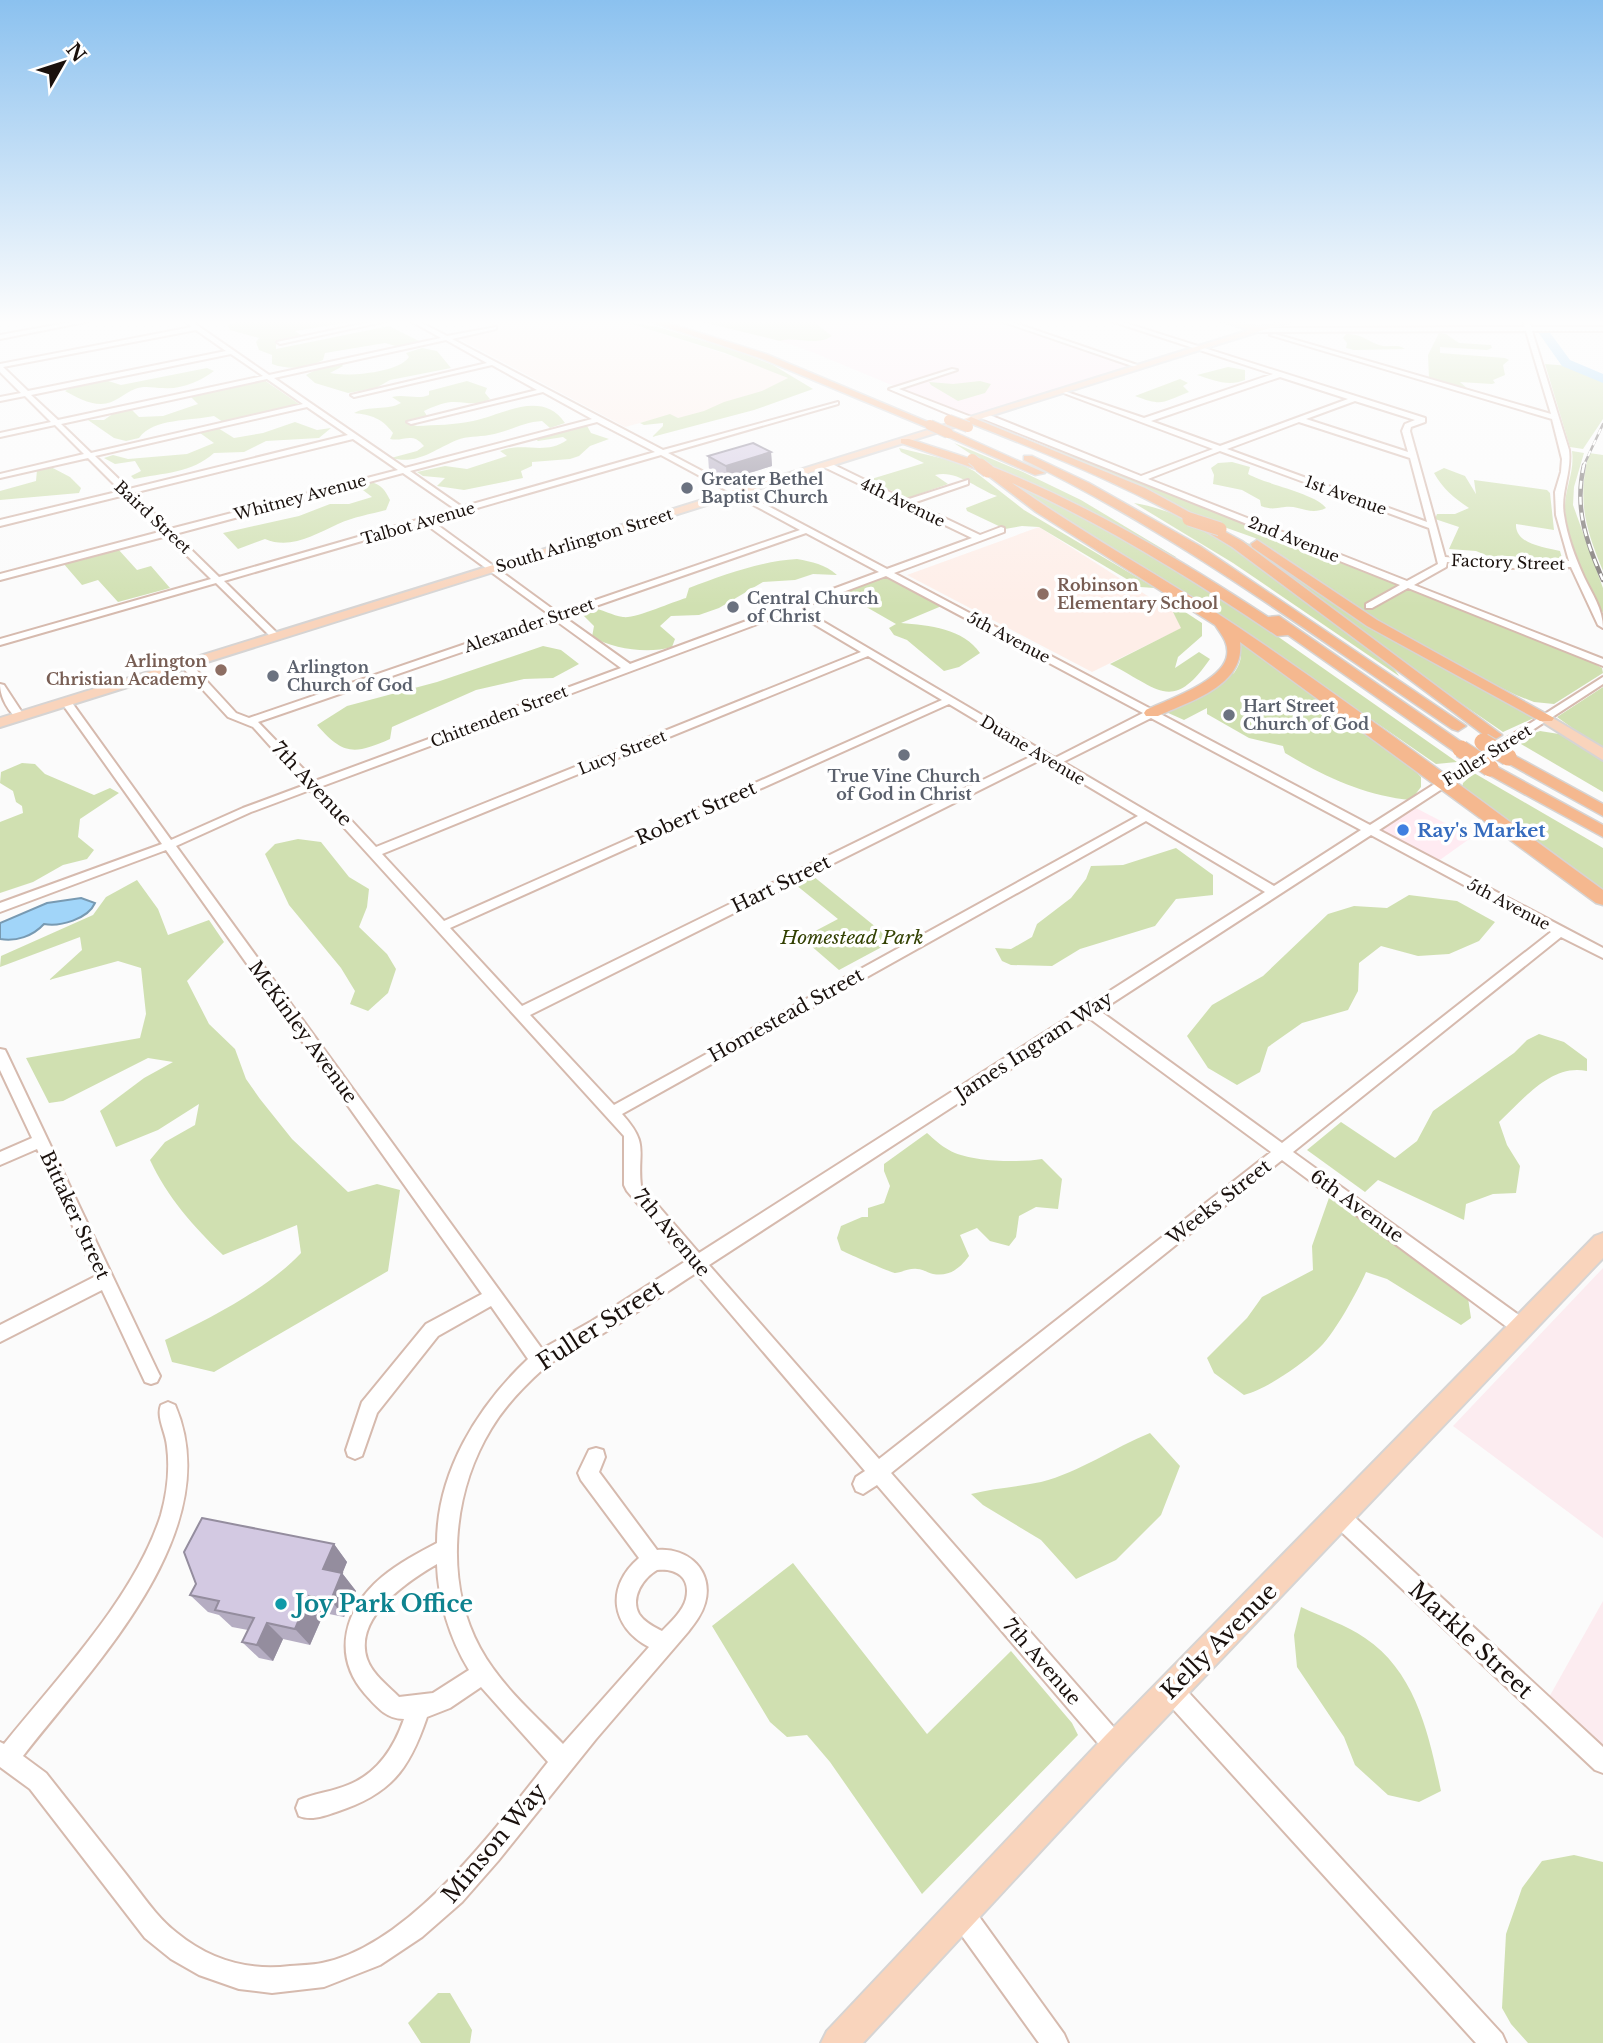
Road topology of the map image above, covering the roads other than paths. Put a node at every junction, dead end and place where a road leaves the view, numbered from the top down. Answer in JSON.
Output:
{"nodes":[{"id":1,"x":48,"y":416,"type":"edge"},
{"id":2,"x":86,"y":416,"type":"edge"},
{"id":3,"x":259,"y":416,"type":"edge"},
{"id":4,"x":325,"y":416,"type":"edge"},
{"id":5,"x":435,"y":416,"type":"edge"},
{"id":6,"x":594,"y":416,"type":"edge"},
{"id":7,"x":790,"y":416,"type":"edge"},
{"id":8,"x":901,"y":416,"type":"edge"},
{"id":9,"x":935,"y":416,"type":"edge"},
{"id":10,"x":942,"y":416,"type":"edge"},
{"id":11,"x":984,"y":416,"type":"edge"},
{"id":12,"x":1131,"y":416,"type":"edge"},
{"id":13,"x":1157,"y":416,"type":"edge"},
{"id":14,"x":1305,"y":416,"type":"edge"},
{"id":15,"x":1411,"y":416,"type":"edge"},
{"id":16,"x":1551,"y":416,"type":"edge"},
{"id":17,"x":1557,"y":418,"type":"joint"},
{"id":18,"x":599,"y":419,"type":"junction"},
{"id":19,"x":1298,"y":419,"type":"junction"},
{"id":20,"x":1143,"y":421,"type":"junction"},
{"id":21,"x":411,"y":422,"type":"dead end"},
{"id":22,"x":55,"y":423,"type":"junction"},
{"id":23,"x":957,"y":425,"type":"junction"},
{"id":24,"x":0,"y":435,"type":"edge"},
{"id":25,"x":354,"y":436,"type":"junction"},
{"id":26,"x":905,"y":441,"type":"junction"},
{"id":27,"x":1220,"y":449,"type":"junction"},
{"id":28,"x":663,"y":453,"type":"junction"},
{"id":29,"x":88,"y":456,"type":"junction"},
{"id":30,"x":1412,"y":456,"type":"junction"},
{"id":31,"x":827,"y":465,"type":"junction"},
{"id":32,"x":403,"y":470,"type":"junction"},
{"id":33,"x":0,"y":476,"type":"edge"},
{"id":34,"x":1142,"y":478,"type":"junction"},
{"id":35,"x":965,"y":482,"type":"dead end"},
{"id":36,"x":126,"y":492,"type":"junction"},
{"id":37,"x":738,"y":492,"type":"junction"},
{"id":38,"x":905,"y":503,"type":"junction"},
{"id":39,"x":461,"y":510,"type":"junction"},
{"id":40,"x":426,"y":521,"type":"junction"},
{"id":41,"x":0,"y":523,"type":"edge"},
{"id":42,"x":1431,"y":526,"type":"junction"},
{"id":43,"x":808,"y":530,"type":"junction"},
{"id":44,"x":1001,"y":530,"type":"dead end"},
{"id":45,"x":168,"y":532,"type":"junction"},
{"id":46,"x":979,"y":538,"type":"junction"},
{"id":47,"x":1443,"y":559,"type":"junction"},
{"id":48,"x":1574,"y":564,"type":"junction"},
{"id":49,"x":492,"y":569,"type":"junction"},
{"id":50,"x":888,"y":572,"type":"junction"},
{"id":51,"x":0,"y":577,"type":"edge"},
{"id":52,"x":219,"y":579,"type":"junction"},
{"id":53,"x":1409,"y":586,"type":"junction"},
{"id":54,"x":1369,"y":606,"type":"dead end"},
{"id":55,"x":794,"y":608,"type":"junction"},
{"id":56,"x":556,"y":616,"type":"junction"},
{"id":57,"x":1213,"y":617,"type":"junction"},
{"id":58,"x":1603,"y":625,"type":"edge"},
{"id":59,"x":276,"y":637,"type":"junction"},
{"id":60,"x":0,"y":642,"type":"edge"},
{"id":61,"x":868,"y":652,"type":"junction"},
{"id":62,"x":1603,"y":663,"type":"edge"},
{"id":63,"x":186,"y":665,"type":"junction"},
{"id":64,"x":628,"y":668,"type":"junction"},
{"id":65,"x":1603,"y":680,"type":"edge"},
{"id":66,"x":0,"y":687,"type":"edge"},
{"id":67,"x":950,"y":700,"type":"junction"},
{"id":68,"x":1388,"y":700,"type":"junction"},
{"id":69,"x":66,"y":702,"type":"junction"},
{"id":70,"x":1152,"y":713,"type":"junction"},
{"id":71,"x":20,"y":717,"type":"junction"},
{"id":72,"x":1545,"y":718,"type":"junction"},
{"id":73,"x":250,"y":721,"type":"junction"},
{"id":74,"x":0,"y":723,"type":"edge"},
{"id":75,"x":1488,"y":739,"type":"junction"},
{"id":76,"x":1513,"y":754,"type":"junction"},
{"id":77,"x":1042,"y":755,"type":"junction"},
{"id":78,"x":1603,"y":755,"type":"edge"},
{"id":79,"x":1055,"y":762,"type":"junction"},
{"id":80,"x":1444,"y":782,"type":"junction"},
{"id":81,"x":313,"y":786,"type":"junction"},
{"id":82,"x":1603,"y":803,"type":"edge"},
{"id":83,"x":1603,"y":811,"type":"edge"},
{"id":84,"x":1145,"y":817,"type":"junction"},
{"id":85,"x":1371,"y":830,"type":"junction"},
{"id":86,"x":1603,"y":832,"type":"edge"},
{"id":87,"x":167,"y":846,"type":"junction"},
{"id":88,"x":375,"y":852,"type":"junction"},
{"id":89,"x":1273,"y":891,"type":"junction"},
{"id":90,"x":1603,"y":899,"type":"edge"},
{"id":91,"x":0,"y":908,"type":"edge"},
{"id":92,"x":442,"y":927,"type":"junction"},
{"id":93,"x":1560,"y":931,"type":"junction"},
{"id":94,"x":1603,"y":954,"type":"edge"},
{"id":95,"x":1090,"y":1010,"type":"junction"},
{"id":96,"x":521,"y":1013,"type":"junction"},
{"id":97,"x":0,"y":1054,"type":"edge"},
{"id":98,"x":612,"y":1112,"type":"junction"},
{"id":99,"x":40,"y":1141,"type":"junction"},
{"id":100,"x":1283,"y":1152,"type":"junction"},
{"id":101,"x":0,"y":1159,"type":"edge"},
{"id":102,"x":1603,"y":1243,"type":"edge"},
{"id":103,"x":697,"y":1263,"type":"junction"},
{"id":104,"x":105,"y":1280,"type":"junction"},
{"id":105,"x":493,"y":1296,"type":"junction"},
{"id":106,"x":1521,"y":1327,"type":"junction"},
{"id":107,"x":0,"y":1334,"type":"edge"},
{"id":108,"x":540,"y":1361,"type":"junction"},
{"id":109,"x":152,"y":1376,"type":"dead end"},
{"id":110,"x":168,"y":1411,"type":"dead end"},
{"id":111,"x":355,"y":1450,"type":"dead end"},
{"id":112,"x":596,"y":1457,"type":"dead end"},
{"id":113,"x":879,"y":1472,"type":"junction"},
{"id":114,"x":863,"y":1484,"type":"dead end"},
{"id":115,"x":1340,"y":1517,"type":"junction"},
{"id":116,"x":446,"y":1549,"type":"junction"},
{"id":117,"x":653,"y":1561,"type":"junction"},
{"id":118,"x":665,"y":1644,"type":"junction"},
{"id":119,"x":484,"y":1672,"type":"junction"},
{"id":120,"x":1171,"y":1690,"type":"junction"},
{"id":121,"x":418,"y":1710,"type":"junction"},
{"id":122,"x":1116,"y":1747,"type":"junction"},
{"id":123,"x":4,"y":1755,"type":"edge"},
{"id":124,"x":563,"y":1760,"type":"junction"},
{"id":125,"x":1603,"y":1762,"type":"edge"},
{"id":126,"x":307,"y":1808,"type":"dead end"},
{"id":127,"x":960,"y":1912,"type":"junction"},
{"id":128,"x":839,"y":2043,"type":"edge"},
{"id":129,"x":1055,"y":2043,"type":"edge"},
{"id":130,"x":1493,"y":2043,"type":"edge"}],
"edges":[{"from":1,"to":22,"type":"street","name":"Baird Street"},
{"from":2,"to":22,"type":"street"},
{"from":3,"to":29,"type":"street"},
{"from":4,"to":25,"type":"street"},
{"from":5,"to":21,"type":"street"},
{"from":6,"to":18,"type":"street","name":"5th Avenue"},
{"from":7,"to":28,"type":"street","name":"Talbot Avenue"},
{"from":8,"to":23,"type":"highway"},
{"from":9,"to":23,"type":"highway"},
{"from":10,"to":23,"type":"street","name":"2nd Avenue"},
{"from":11,"to":23,"type":"main road","name":"South Arlington Street"},
{"from":12,"to":20,"type":"street","name":"1st Avenue"},
{"from":13,"to":20,"type":"street"},
{"from":14,"to":19,"type":"street"},
{"from":15,"to":30,"type":"street"},
{"from":16,"to":17,"type":"street"},
{"from":17,"to":48,"type":"street"},
{"from":18,"to":28,"type":"street","name":"5th Avenue"},
{"from":18,"to":32,"type":"street","name":"Whitney Avenue"},
{"from":19,"to":27,"type":"street"},
{"from":19,"to":30,"type":"street"},
{"from":20,"to":27,"type":"street","name":"1st Avenue"},
{"from":22,"to":24,"type":"street"},
{"from":22,"to":29,"type":"street","name":"Baird Street"},
{"from":23,"to":26,"type":"main road","name":"South Arlington Street"},
{"from":23,"to":34,"type":"street","name":"2nd Avenue"},
{"from":23,"to":57,"type":"highway","bridge":true},
{"from":23,"to":68,"type":"highway"},
{"from":23,"to":72,"type":"highway","bridge":true},
{"from":23,"to":75,"type":"highway"},
{"from":23,"to":75,"type":"highway"},
{"from":25,"to":32,"type":"street"},
{"from":25,"to":36,"type":"street"},
{"from":26,"to":31,"type":"main road","name":"South Arlington Street"},
{"from":26,"to":68,"type":"highway"},
{"from":27,"to":34,"type":"street"},
{"from":27,"to":42,"type":"street","name":"1st Avenue"},
{"from":28,"to":37,"type":"street","name":"5th Avenue"},
{"from":28,"to":39,"type":"street","name":"Talbot Avenue"},
{"from":29,"to":33,"type":"street"},
{"from":29,"to":36,"type":"street","name":"Baird Street"},
{"from":30,"to":42,"type":"street"},
{"from":31,"to":37,"type":"main road","name":"South Arlington Street"},
{"from":31,"to":38,"type":"street","name":"4th Avenue"},
{"from":32,"to":39,"type":"street"},
{"from":32,"to":45,"type":"street","name":"Whitney Avenue"},
{"from":34,"to":53,"type":"street","name":"2nd Avenue"},
{"from":35,"to":38,"type":"street"},
{"from":36,"to":41,"type":"street"},
{"from":36,"to":45,"type":"street","name":"Baird Street"},
{"from":37,"to":43,"type":"street","name":"5th Avenue"},
{"from":37,"to":49,"type":"main road","name":"South Arlington Street"},
{"from":38,"to":46,"type":"street","name":"4th Avenue"},
{"from":39,"to":40,"type":"street","name":"Talbot Avenue"},
{"from":40,"to":49,"type":"street"},
{"from":40,"to":52,"type":"street","name":"Talbot Avenue"},
{"from":42,"to":47,"type":"street"},
{"from":43,"to":50,"type":"street","name":"5th Avenue"},
{"from":43,"to":56,"type":"street","name":"Alexander Street"},
{"from":44,"to":46,"type":"street","name":"Chittenden Street"},
{"from":45,"to":51,"type":"street","name":"Whitney Avenue"},
{"from":45,"to":52,"type":"street","name":"Baird Street"},
{"from":46,"to":50,"type":"street","name":"Chittenden Street"},
{"from":47,"to":48,"type":"street","name":"Factory Street"},
{"from":47,"to":53,"type":"street"},
{"from":48,"to":58,"type":"street"},
{"from":49,"to":56,"type":"street"},
{"from":49,"to":59,"type":"main road","name":"South Arlington Street"},
{"from":50,"to":55,"type":"street","name":"Chittenden Street"},
{"from":50,"to":70,"type":"street","name":"5th Avenue"},
{"from":52,"to":59,"type":"street","name":"Baird Street"},
{"from":52,"to":60,"type":"street","name":"Talbot Avenue"},
{"from":53,"to":54,"type":"street"},
{"from":53,"to":62,"type":"street","name":"2nd Avenue"},
{"from":55,"to":61,"type":"street","name":"Duane Avenue"},
{"from":55,"to":64,"type":"street","name":"Chittenden Street"},
{"from":56,"to":64,"type":"street"},
{"from":56,"to":73,"type":"street","name":"Alexander Street"},
{"from":57,"to":70,"type":"highway"},
{"from":57,"to":80,"type":"highway"},
{"from":59,"to":63,"type":"main road","name":"South Arlington Street"},
{"from":61,"to":67,"type":"street","name":"Duane Avenue"},
{"from":61,"to":88,"type":"street","name":"Lucy Street"},
{"from":63,"to":69,"type":"main road","name":"South Arlington Street"},
{"from":63,"to":73,"type":"street","name":"7th Avenue"},
{"from":64,"to":81,"type":"street","name":"Chittenden Street"},
{"from":65,"to":72,"type":"street","name":"Fuller Street"},
{"from":66,"to":71,"type":"street"},
{"from":67,"to":77,"type":"street","name":"Duane Avenue"},
{"from":67,"to":92,"type":"street","name":"Robert Street"},
{"from":68,"to":86,"type":"highway","bridge":true},
{"from":69,"to":71,"type":"main road","name":"South Arlington Street"},
{"from":69,"to":87,"type":"street","name":"McKinley Avenue"},
{"from":70,"to":79,"type":"street"},
{"from":70,"to":85,"type":"street","name":"5th Avenue"},
{"from":71,"to":74,"type":"main road","name":"South Arlington Street"},
{"from":72,"to":78,"type":"main road"},
{"from":72,"to":80,"type":"street","name":"Fuller Street"},
{"from":73,"to":81,"type":"street","name":"7th Avenue"},
{"from":75,"to":76,"type":"highway","bridge":true},
{"from":76,"to":82,"type":"highway"},
{"from":76,"to":83,"type":"highway"},
{"from":77,"to":79,"type":"street","name":"Duane Avenue"},
{"from":77,"to":96,"type":"street","name":"Hart Street"},
{"from":79,"to":84,"type":"street","name":"Duane Avenue"},
{"from":80,"to":85,"type":"street","name":"Fuller Street"},
{"from":80,"to":90,"type":"highway"},
{"from":81,"to":87,"type":"street","name":"Chittenden Street"},
{"from":81,"to":88,"type":"street","name":"7th Avenue"},
{"from":84,"to":89,"type":"street","name":"Duane Avenue"},
{"from":84,"to":98,"type":"street","name":"Homestead Street"},
{"from":85,"to":89,"type":"street","name":"James Ingram Way"},
{"from":85,"to":93,"type":"street","name":"5th Avenue"},
{"from":87,"to":91,"type":"street","name":"Chittenden Street"},
{"from":87,"to":105,"type":"street","name":"McKinley Avenue"},
{"from":88,"to":92,"type":"street","name":"7th Avenue"},
{"from":89,"to":95,"type":"street","name":"James Ingram Way"},
{"from":92,"to":96,"type":"street","name":"7th Avenue"},
{"from":93,"to":94,"type":"street","name":"5th Avenue"},
{"from":93,"to":100,"type":"street","name":"Weeks Street"},
{"from":95,"to":100,"type":"street","name":"6th Avenue"},
{"from":95,"to":103,"type":"street","name":"James Ingram Way"},
{"from":96,"to":98,"type":"street","name":"7th Avenue"},
{"from":97,"to":99,"type":"street","name":"Bittaker Street"},
{"from":98,"to":103,"type":"street","name":"7th Avenue"},
{"from":99,"to":101,"type":"street"},
{"from":99,"to":104,"type":"street","name":"Bittaker Street"},
{"from":100,"to":106,"type":"street","name":"6th Avenue"},
{"from":100,"to":113,"type":"street","name":"Weeks Street"},
{"from":102,"to":106,"type":"main road","name":"Kelly Avenue"},
{"from":103,"to":108,"type":"street","name":"Fuller Street"},
{"from":103,"to":113,"type":"street","name":"7th Avenue"},
{"from":104,"to":107,"type":"street"},
{"from":104,"to":109,"type":"street","name":"Bittaker Street"},
{"from":105,"to":108,"type":"street","name":"McKinley Avenue"},
{"from":105,"to":111,"type":"street"},
{"from":106,"to":115,"type":"main road","name":"Kelly Avenue"},
{"from":108,"to":116,"type":"street","name":"Fuller Street"},
{"from":110,"to":123,"type":"street"},
{"from":112,"to":117,"type":"street"},
{"from":113,"to":114,"type":"street","name":"Weeks Street"},
{"from":113,"to":122,"type":"street","name":"7th Avenue"},
{"from":115,"to":120,"type":"main road","name":"Kelly Avenue"},
{"from":115,"to":125,"type":"street","name":"Markle Street"},
{"from":116,"to":119,"type":"street","name":"Fuller Street"},
{"from":116,"to":121,"type":"street"},
{"from":117,"to":118,"type":"street"},
{"from":117,"to":118,"type":"street","name":"Minson Way"},
{"from":118,"to":124,"type":"street","name":"Minson Way"},
{"from":119,"to":121,"type":"street"},
{"from":119,"to":124,"type":"street","name":"Fuller Street"},
{"from":120,"to":122,"type":"main road","name":"Kelly Avenue"},
{"from":120,"to":130,"type":"street"},
{"from":121,"to":126,"type":"street"},
{"from":122,"to":127,"type":"main road","name":"Kelly Avenue"},
{"from":123,"to":124,"type":"street","name":"Minson Way"},
{"from":127,"to":128,"type":"main road","name":"Kelly Avenue"},
{"from":127,"to":129,"type":"street"}]}
